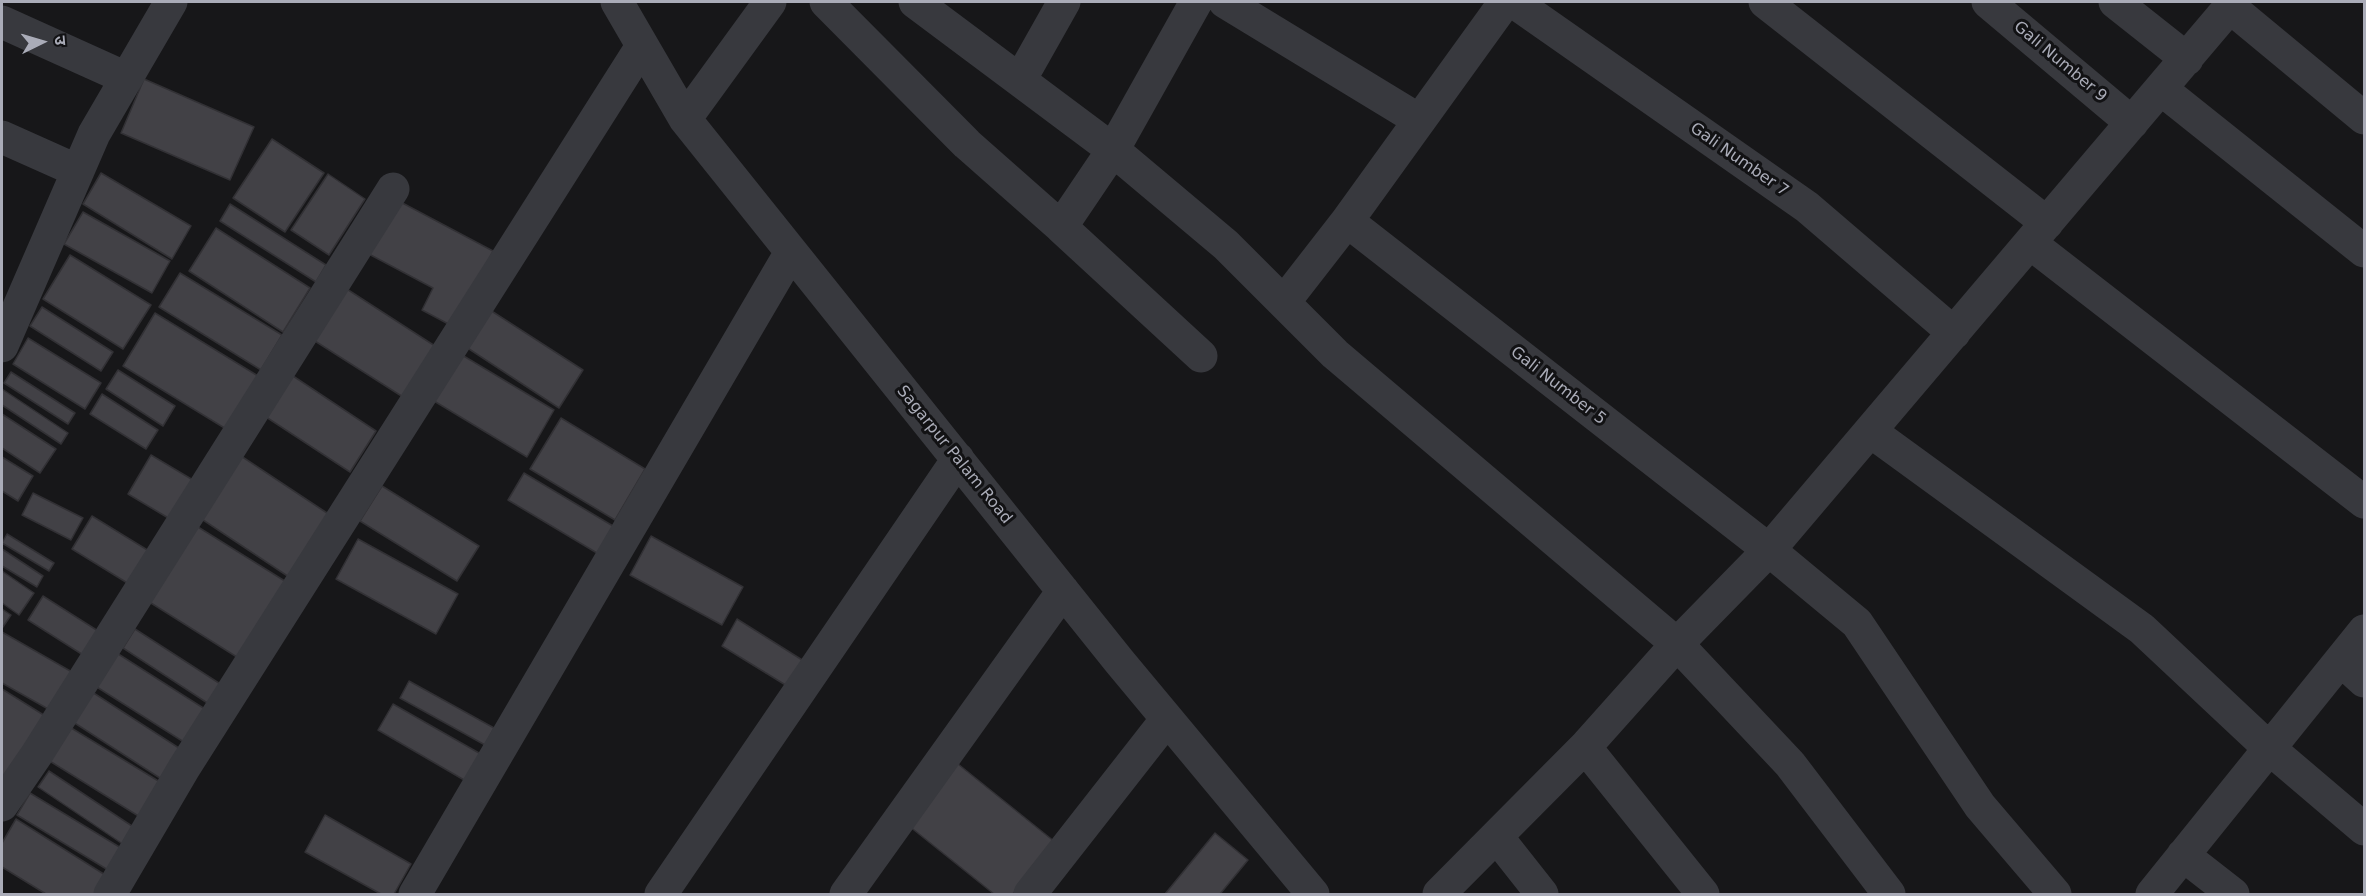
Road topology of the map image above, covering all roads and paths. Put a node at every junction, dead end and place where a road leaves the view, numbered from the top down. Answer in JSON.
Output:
{"nodes":[{"id":1,"x":171,"y":2,"type":"edge"},
{"id":2,"x":616,"y":2,"type":"edge"},
{"id":3,"x":770,"y":2,"type":"edge"},
{"id":4,"x":826,"y":2,"type":"edge"},
{"id":5,"x":915,"y":2,"type":"edge"},
{"id":6,"x":1064,"y":2,"type":"edge"},
{"id":7,"x":1196,"y":2,"type":"edge"},
{"id":8,"x":1225,"y":2,"type":"edge"},
{"id":9,"x":1505,"y":2,"type":"edge"},
{"id":10,"x":1514,"y":2,"type":"edge"},
{"id":11,"x":1765,"y":2,"type":"edge"},
{"id":12,"x":1988,"y":2,"type":"edge"},
{"id":13,"x":2115,"y":2,"type":"edge"},
{"id":14,"x":2232,"y":4,"type":"edge"},
{"id":15,"x":2,"y":22,"type":"edge"},
{"id":16,"x":642,"y":46,"type":"junction"},
{"id":17,"x":2187,"y":59,"type":"junction"},
{"id":18,"x":126,"y":78,"type":"junction"},
{"id":19,"x":1020,"y":80,"type":"junction"},
{"id":20,"x":2161,"y":89,"type":"junction"},
{"id":21,"x":2364,"y":118,"type":"edge"},
{"id":22,"x":685,"y":119,"type":"junction"},
{"id":23,"x":1419,"y":120,"type":"junction"},
{"id":24,"x":2132,"y":123,"type":"junction"},
{"id":25,"x":2,"y":137,"type":"edge"},
{"id":26,"x":1113,"y":150,"type":"junction"},
{"id":27,"x":78,"y":171,"type":"junction"},
{"id":28,"x":393,"y":189,"type":"dead end"},
{"id":29,"x":1347,"y":221,"type":"junction"},
{"id":30,"x":1061,"y":227,"type":"junction"},
{"id":31,"x":2038,"y":233,"type":"junction"},
{"id":32,"x":2364,"y":251,"type":"edge"},
{"id":33,"x":791,"y":252,"type":"junction"},
{"id":34,"x":1284,"y":302,"type":"junction"},
{"id":35,"x":1954,"y":333,"type":"junction"},
{"id":36,"x":2,"y":346,"type":"edge"},
{"id":37,"x":1201,"y":356,"type":"dead end"},
{"id":38,"x":1870,"y":431,"type":"junction"},
{"id":39,"x":958,"y":459,"type":"junction"},
{"id":40,"x":2364,"y":502,"type":"edge"},
{"id":41,"x":1769,"y":550,"type":"junction"},
{"id":42,"x":1063,"y":591,"type":"junction"},
{"id":43,"x":2364,"y":631,"type":"edge"},
{"id":44,"x":1677,"y":644,"type":"junction"},
{"id":45,"x":2353,"y":671,"type":"edge"},
{"id":46,"x":1167,"y":719,"type":"junction"},
{"id":47,"x":1585,"y":747,"type":"junction"},
{"id":48,"x":2270,"y":749,"type":"junction"},
{"id":49,"x":2,"y":805,"type":"edge"},
{"id":50,"x":2364,"y":828,"type":"edge"},
{"id":51,"x":1497,"y":837,"type":"junction"},
{"id":52,"x":2183,"y":855,"type":"junction"},
{"id":53,"x":110,"y":894,"type":"edge"},
{"id":54,"x":415,"y":894,"type":"edge"},
{"id":55,"x":661,"y":894,"type":"edge"},
{"id":56,"x":846,"y":894,"type":"edge"},
{"id":57,"x":1030,"y":894,"type":"edge"},
{"id":58,"x":1313,"y":894,"type":"edge"},
{"id":59,"x":1439,"y":894,"type":"edge"},
{"id":60,"x":1542,"y":894,"type":"edge"},
{"id":61,"x":1703,"y":894,"type":"edge"},
{"id":62,"x":1889,"y":894,"type":"edge"},
{"id":63,"x":2055,"y":894,"type":"edge"},
{"id":64,"x":2152,"y":894,"type":"edge"},
{"id":65,"x":2233,"y":894,"type":"edge"}],
"edges":[{"from":1,"to":18,"type":"street"},
{"from":2,"to":16,"type":"street","name":"Sagarpur Palam Road"},
{"from":3,"to":22,"type":"street"},
{"from":4,"to":30,"type":"street"},
{"from":5,"to":19,"type":"street"},
{"from":6,"to":19,"type":"street"},
{"from":7,"to":26,"type":"street"},
{"from":8,"to":23,"type":"street"},
{"from":9,"to":23,"type":"street"},
{"from":10,"to":35,"type":"street","name":"Gali Number 7"},
{"from":11,"to":31,"type":"street"},
{"from":12,"to":24,"type":"street","name":"Gali Number 9"},
{"from":13,"to":17,"type":"street"},
{"from":14,"to":17,"type":"street"},
{"from":14,"to":21,"type":"street"},
{"from":15,"to":18,"type":"street"},
{"from":16,"to":22,"type":"street","name":"Sagarpur Palam Road"},
{"from":16,"to":53,"type":"street"},
{"from":17,"to":20,"type":"street"},
{"from":18,"to":27,"type":"street"},
{"from":19,"to":26,"type":"street"},
{"from":20,"to":24,"type":"street"},
{"from":20,"to":32,"type":"street"},
{"from":22,"to":33,"type":"street","name":"Sagarpur Palam Road"},
{"from":23,"to":29,"type":"street"},
{"from":24,"to":31,"type":"street"},
{"from":25,"to":27,"type":"street"},
{"from":26,"to":30,"type":"street"},
{"from":26,"to":34,"type":"street"},
{"from":27,"to":36,"type":"street"},
{"from":28,"to":49,"type":"street"},
{"from":29,"to":34,"type":"street"},
{"from":29,"to":41,"type":"street","name":"Gali Number 5"},
{"from":30,"to":37,"type":"street"},
{"from":31,"to":35,"type":"street"},
{"from":31,"to":40,"type":"street"},
{"from":33,"to":39,"type":"street","name":"Sagarpur Palam Road"},
{"from":33,"to":54,"type":"street"},
{"from":34,"to":44,"type":"street"},
{"from":35,"to":38,"type":"street"},
{"from":38,"to":41,"type":"street"},
{"from":38,"to":48,"type":"street"},
{"from":39,"to":42,"type":"street","name":"Sagarpur Palam Road"},
{"from":39,"to":55,"type":"street"},
{"from":41,"to":44,"type":"street"},
{"from":41,"to":63,"type":"street","name":"Gali Number 5"},
{"from":42,"to":46,"type":"street","name":"Sagarpur Palam Road"},
{"from":42,"to":56,"type":"street"},
{"from":43,"to":45,"type":"street"},
{"from":44,"to":47,"type":"street"},
{"from":44,"to":62,"type":"street"},
{"from":45,"to":48,"type":"street"},
{"from":46,"to":57,"type":"street"},
{"from":46,"to":58,"type":"street","name":"Sagarpur Palam Road"},
{"from":47,"to":51,"type":"street"},
{"from":47,"to":61,"type":"street"},
{"from":48,"to":50,"type":"street"},
{"from":48,"to":52,"type":"street"},
{"from":51,"to":59,"type":"street"},
{"from":51,"to":60,"type":"street"},
{"from":52,"to":64,"type":"street"},
{"from":52,"to":65,"type":"street"}]}
